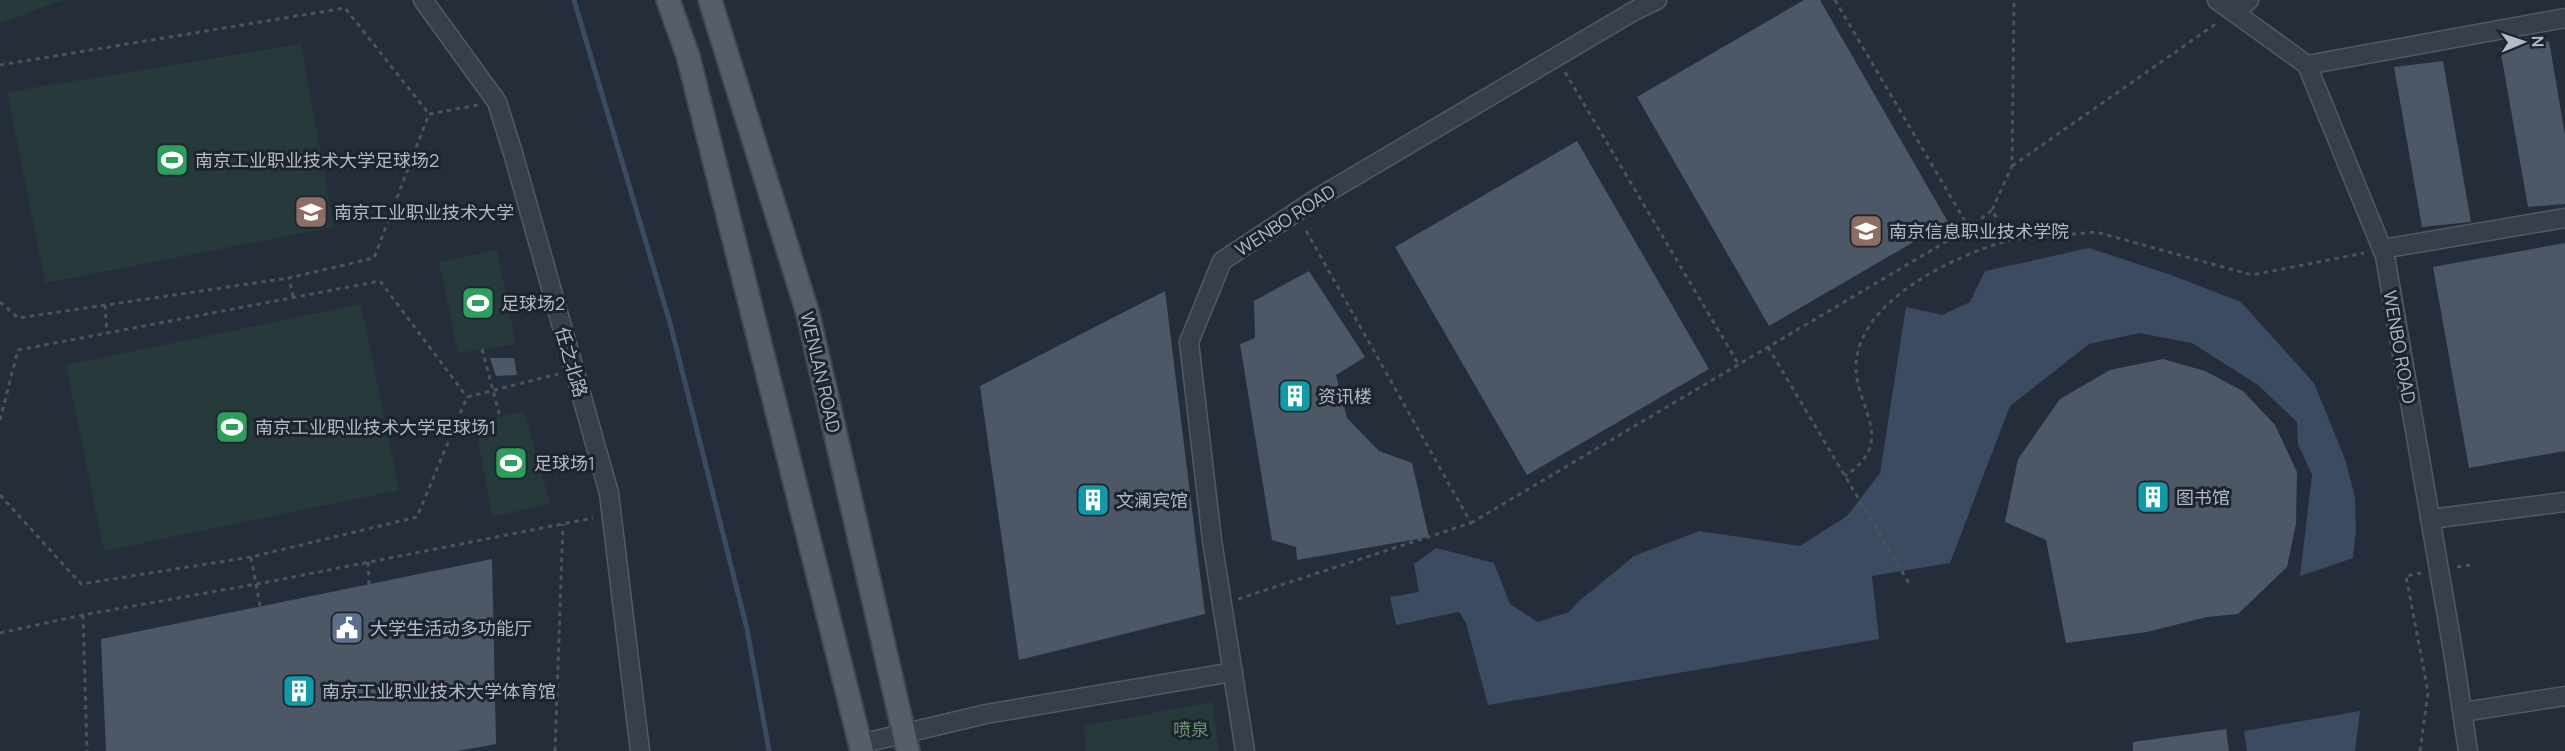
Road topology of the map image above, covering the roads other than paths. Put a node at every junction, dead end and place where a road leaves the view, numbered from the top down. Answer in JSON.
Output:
{"nodes":[{"id":1,"x":423,"y":0,"type":"edge"},
{"id":2,"x":668,"y":0,"type":"edge"},
{"id":3,"x":710,"y":0,"type":"edge"},
{"id":4,"x":1657,"y":0,"type":"edge"},
{"id":5,"x":2217,"y":0,"type":"edge"},
{"id":6,"x":2249,"y":0,"type":"edge"},
{"id":7,"x":2229,"y":6,"type":"edge"},
{"id":8,"x":2565,"y":18,"type":"edge"},
{"id":9,"x":2307,"y":65,"type":"junction"},
{"id":10,"x":2565,"y":218,"type":"edge"},
{"id":11,"x":2382,"y":249,"type":"junction"},
{"id":12,"x":2565,"y":502,"type":"edge"},
{"id":13,"x":2430,"y":519,"type":"junction"},
{"id":14,"x":1233,"y":672,"type":"junction"},
{"id":15,"x":2565,"y":696,"type":"edge"},
{"id":16,"x":2463,"y":712,"type":"junction"},
{"id":17,"x":905,"y":742,"type":"edge"},
{"id":18,"x":861,"y":747,"type":"edge"},
{"id":19,"x":640,"y":751,"type":"edge"},
{"id":20,"x":1245,"y":751,"type":"edge"},
{"id":21,"x":2468,"y":751,"type":"edge"}],
"edges":[{"from":1,"to":19,"type":"street","name":"任之北路"},
{"from":2,"to":18,"type":"main road"},
{"from":3,"to":17,"type":"main road","name":"WENLAN ROAD"},
{"from":4,"to":14,"type":"street","name":"WENBO ROAD"},
{"from":5,"to":7,"type":"street"},
{"from":6,"to":7,"type":"street"},
{"from":7,"to":9,"type":"street"},
{"from":8,"to":9,"type":"street"},
{"from":9,"to":11,"type":"street","name":"WENBO ROAD"},
{"from":10,"to":11,"type":"street"},
{"from":11,"to":13,"type":"street","name":"WENBO ROAD"},
{"from":12,"to":13,"type":"street"},
{"from":13,"to":16,"type":"street","name":"WENBO ROAD"},
{"from":14,"to":17,"type":"street"},
{"from":14,"to":20,"type":"street","name":"WENBO ROAD"},
{"from":15,"to":16,"type":"street"},
{"from":16,"to":21,"type":"street","name":"WENBO ROAD"},
{"from":17,"to":18,"type":"street"}]}
